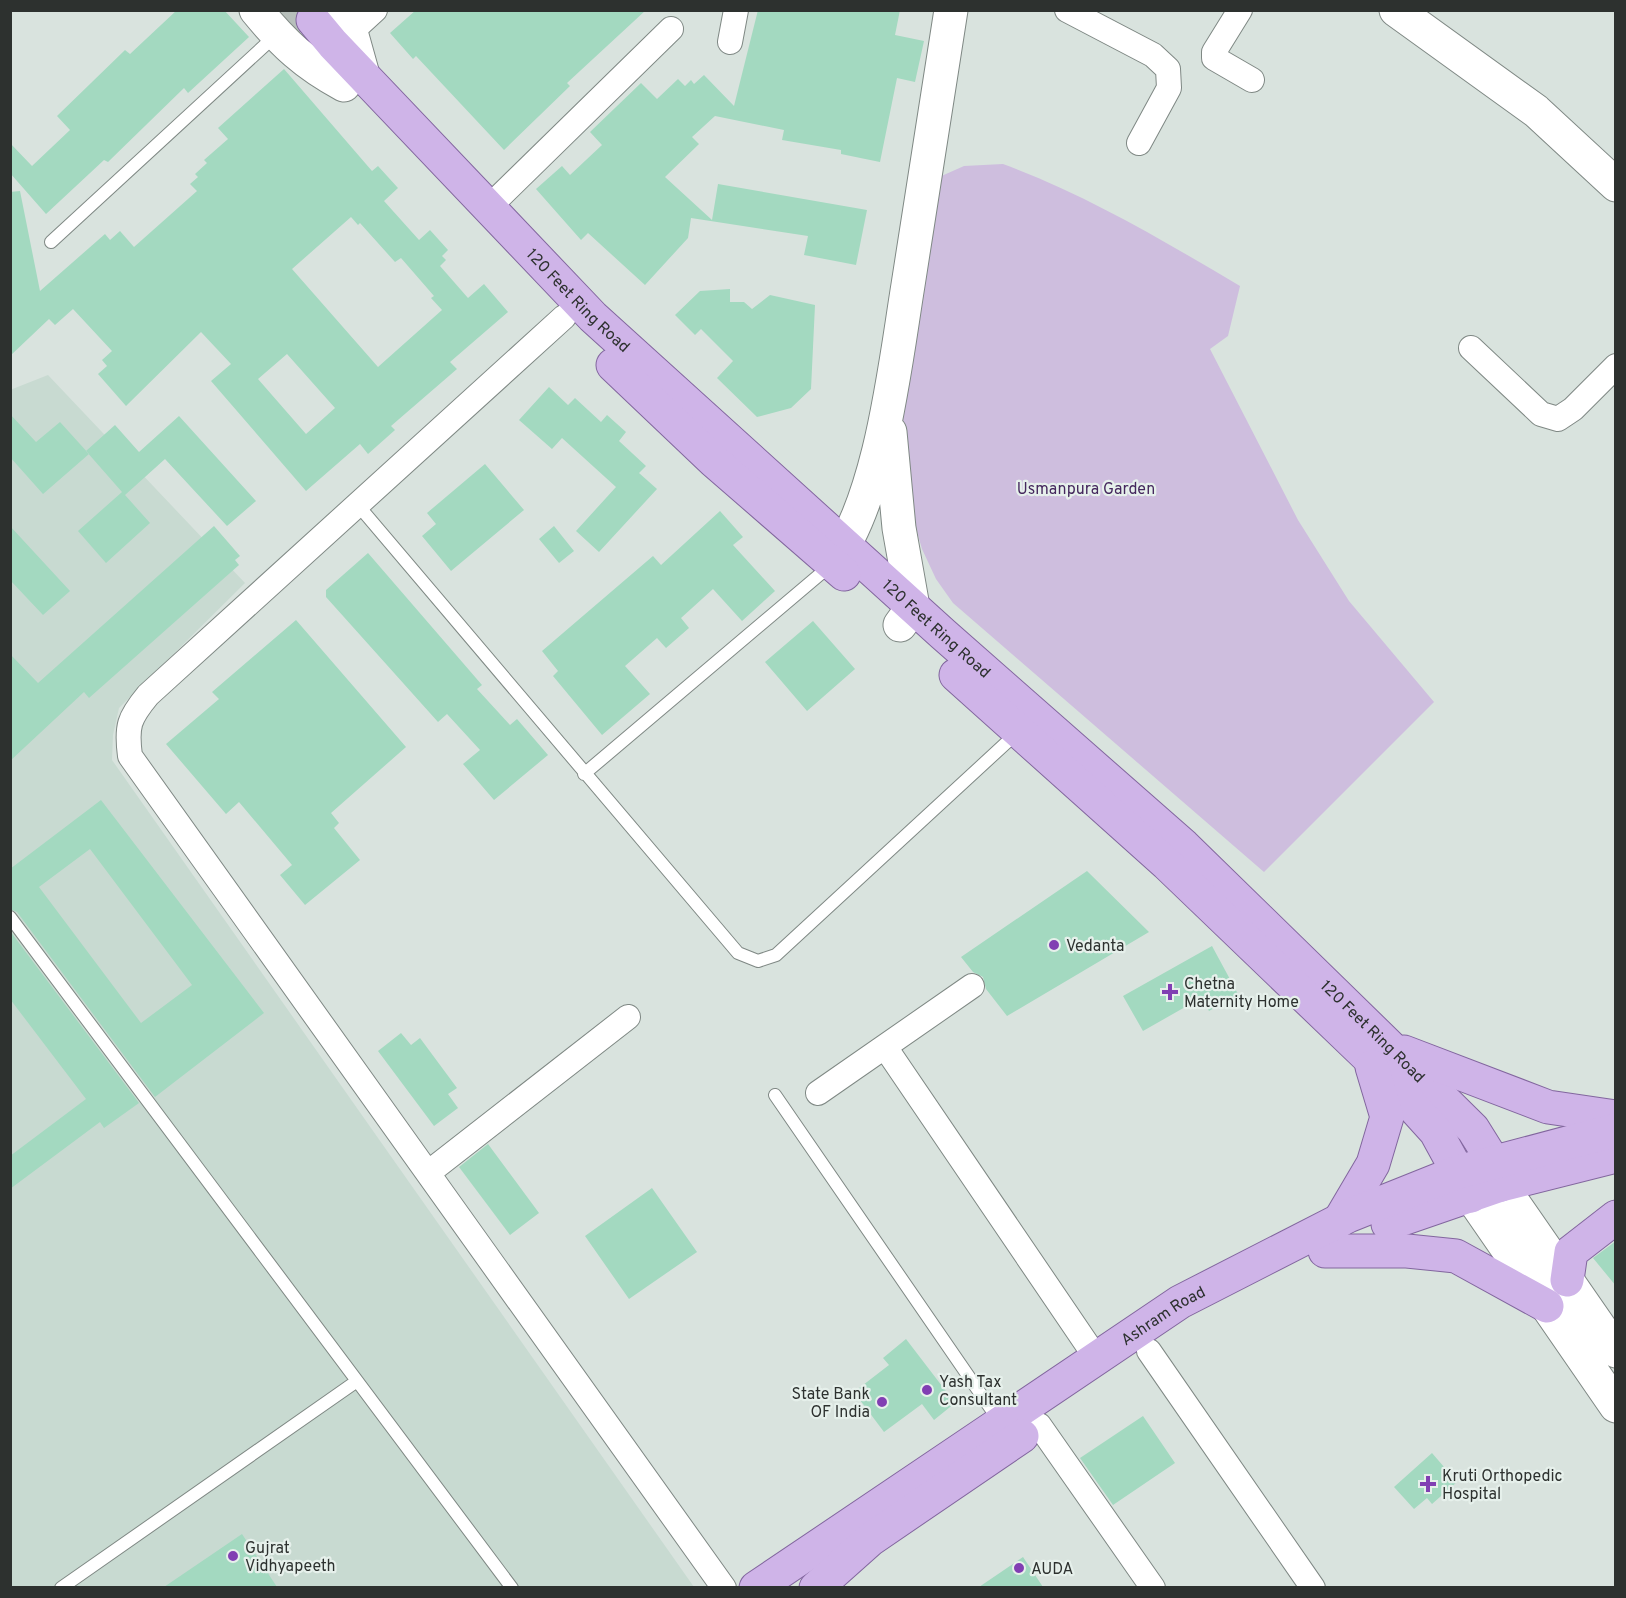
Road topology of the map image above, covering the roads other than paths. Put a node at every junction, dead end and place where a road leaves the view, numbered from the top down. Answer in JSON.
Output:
{"nodes":[{"id":1,"x":736,"y":10,"type":"edge"},
{"id":2,"x":951,"y":10,"type":"edge"},
{"id":3,"x":1067,"y":10,"type":"edge"},
{"id":4,"x":1240,"y":10,"type":"edge"},
{"id":5,"x":1396,"y":10,"type":"edge"},
{"id":6,"x":315,"y":21,"type":"edge"},
{"id":7,"x":671,"y":28,"type":"dead end"},
{"id":8,"x":730,"y":42,"type":"dead end"},
{"id":9,"x":354,"y":80,"type":"junction"},
{"id":10,"x":1252,"y":80,"type":"dead end"},
{"id":11,"x":1139,"y":143,"type":"dead end"},
{"id":12,"x":1616,"y":185,"type":"edge"},
{"id":13,"x":489,"y":207,"type":"junction"},
{"id":14,"x":51,"y":242,"type":"dead end"},
{"id":15,"x":564,"y":317,"type":"junction"},
{"id":16,"x":1472,"y":348,"type":"dead end"},
{"id":17,"x":1616,"y":366,"type":"edge"},
{"id":18,"x":888,"y":410,"type":"junction"},
{"id":19,"x":357,"y":504,"type":"junction"},
{"id":20,"x":839,"y":555,"type":"junction"},
{"id":21,"x":907,"y":616,"type":"junction"},
{"id":22,"x":1018,"y":731,"type":"junction"},
{"id":23,"x":584,"y":774,"type":"junction"},
{"id":24,"x":10,"y":917,"type":"edge"},
{"id":25,"x":972,"y":986,"type":"dead end"},
{"id":26,"x":628,"y":1017,"type":"dead end"},
{"id":27,"x":885,"y":1047,"type":"junction"},
{"id":28,"x":1379,"y":1052,"type":"junction"},
{"id":29,"x":818,"y":1093,"type":"dead end"},
{"id":30,"x":775,"y":1095,"type":"dead end"},
{"id":31,"x":1616,"y":1117,"type":"edge"},
{"id":32,"x":1616,"y":1130,"type":"edge"},
{"id":33,"x":1616,"y":1156,"type":"edge"},
{"id":34,"x":428,"y":1173,"type":"junction"},
{"id":35,"x":1497,"y":1173,"type":"junction"},
{"id":36,"x":1465,"y":1184,"type":"junction"},
{"id":37,"x":1616,"y":1217,"type":"edge"},
{"id":38,"x":1340,"y":1220,"type":"junction"},
{"id":39,"x":1325,"y":1251,"type":"junction"},
{"id":40,"x":1567,"y":1280,"type":"junction"},
{"id":41,"x":1547,"y":1306,"type":"junction"},
{"id":42,"x":1616,"y":1350,"type":"edge"},
{"id":43,"x":1149,"y":1351,"type":"junction"},
{"id":44,"x":1097,"y":1359,"type":"junction"},
{"id":45,"x":357,"y":1381,"type":"junction"},
{"id":46,"x":1616,"y":1406,"type":"edge"},
{"id":47,"x":1001,"y":1423,"type":"junction"},
{"id":48,"x":1039,"y":1425,"type":"junction"},
{"id":49,"x":61,"y":1587,"type":"edge"},
{"id":50,"x":512,"y":1587,"type":"edge"},
{"id":51,"x":724,"y":1587,"type":"edge"},
{"id":52,"x":756,"y":1587,"type":"edge"},
{"id":53,"x":816,"y":1587,"type":"edge"},
{"id":54,"x":1153,"y":1587,"type":"edge"},
{"id":55,"x":1313,"y":1587,"type":"edge"}],
"edges":[{"from":1,"to":8,"type":"street"},
{"from":2,"to":18,"type":"street"},
{"from":3,"to":11,"type":"street"},
{"from":4,"to":10,"type":"street"},
{"from":5,"to":12,"type":"street"},
{"from":6,"to":9,"type":"main road"},
{"from":6,"to":9,"type":"street"},
{"from":6,"to":14,"type":"lane"},
{"from":7,"to":13,"type":"street"},
{"from":9,"to":13,"type":"main road","name":"120 Feet Ring Road"},
{"from":9,"to":15,"type":"main road","name":"120 Feet Ring Road"},
{"from":13,"to":20,"type":"main road","name":"120 Feet Ring Road"},
{"from":15,"to":19,"type":"street"},
{"from":15,"to":20,"type":"main road","name":"120 Feet Ring Road"},
{"from":16,"to":17,"type":"street"},
{"from":18,"to":20,"type":"street"},
{"from":18,"to":21,"type":"street"},
{"from":19,"to":23,"type":"lane"},
{"from":19,"to":34,"type":"street"},
{"from":20,"to":21,"type":"main road","name":"120 Feet Ring Road"},
{"from":20,"to":23,"type":"lane"},
{"from":21,"to":22,"type":"main road","name":"120 Feet Ring Road"},
{"from":21,"to":28,"type":"main road","name":"120 Feet Ring Road"},
{"from":22,"to":23,"type":"lane"},
{"from":22,"to":28,"type":"main road","name":"120 Feet Ring Road"},
{"from":24,"to":45,"type":"lane"},
{"from":25,"to":27,"type":"street"},
{"from":26,"to":34,"type":"street"},
{"from":27,"to":29,"type":"street"},
{"from":27,"to":44,"type":"street"},
{"from":28,"to":31,"type":"main road"},
{"from":28,"to":35,"type":"main road","name":"120 Feet Ring Road"},
{"from":28,"to":36,"type":"main road","name":"120 Feet Ring Road"},
{"from":28,"to":38,"type":"main road"},
{"from":30,"to":47,"type":"lane"},
{"from":32,"to":35,"type":"main road","name":"Ashram Road"},
{"from":33,"to":35,"type":"main road","name":"Ashram Road"},
{"from":34,"to":51,"type":"street"},
{"from":35,"to":36,"type":"main road","name":"Ashram Road"},
{"from":35,"to":40,"type":"street"},
{"from":36,"to":38,"type":"main road","name":"Ashram Road"},
{"from":36,"to":39,"type":"main road","name":"Ashram Road"},
{"from":36,"to":41,"type":"street"},
{"from":37,"to":40,"type":"main road"},
{"from":38,"to":44,"type":"main road","name":"Ashram Road"},
{"from":39,"to":41,"type":"main road"},
{"from":39,"to":43,"type":"main road","name":"Ashram Road"},
{"from":40,"to":42,"type":"street"},
{"from":41,"to":46,"type":"street"},
{"from":43,"to":48,"type":"main road","name":"Ashram Road"},
{"from":43,"to":55,"type":"street"},
{"from":44,"to":47,"type":"main road","name":"Ashram Road"},
{"from":45,"to":49,"type":"lane"},
{"from":45,"to":50,"type":"lane"},
{"from":47,"to":52,"type":"main road","name":"Ashram Road"},
{"from":48,"to":53,"type":"main road","name":"Ashram Road"},
{"from":48,"to":54,"type":"street"}]}
